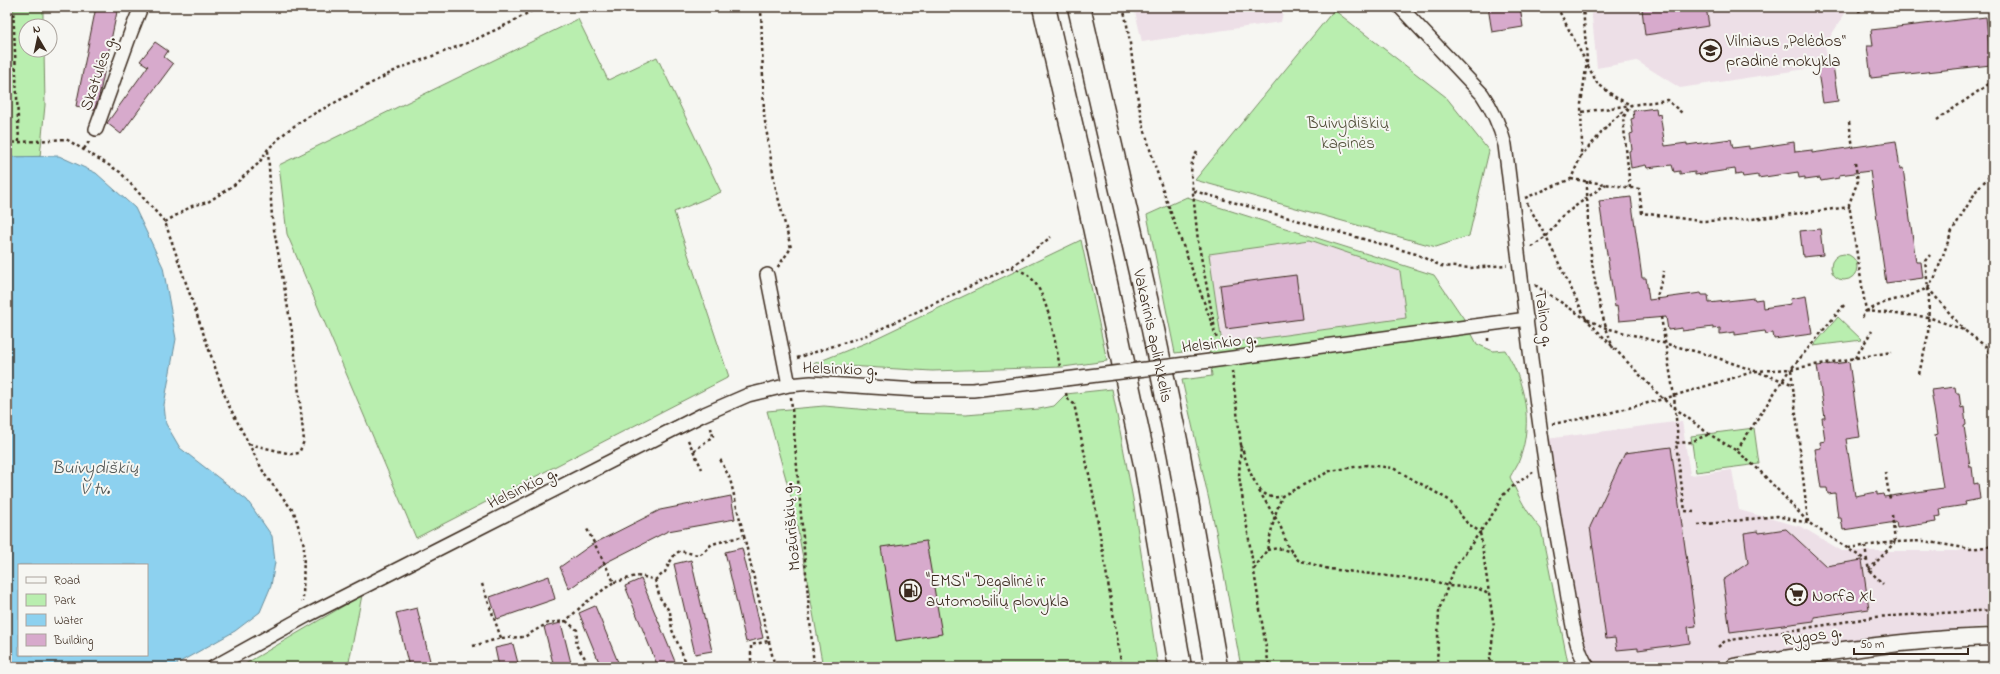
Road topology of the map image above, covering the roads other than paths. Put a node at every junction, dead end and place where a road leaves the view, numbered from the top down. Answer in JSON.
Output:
{"nodes":[{"id":1,"x":141,"y":7,"type":"edge"},
{"id":2,"x":1044,"y":7,"type":"edge"},
{"id":3,"x":1079,"y":7,"type":"edge"},
{"id":4,"x":1400,"y":7,"type":"edge"},
{"id":5,"x":96,"y":129,"type":"dead end"},
{"id":6,"x":767,"y":276,"type":"road end"},
{"id":7,"x":1527,"y":319,"type":"junction"},
{"id":8,"x":789,"y":385,"type":"junction"},
{"id":9,"x":1993,"y":637,"type":"edge"},
{"id":10,"x":1583,"y":665,"type":"edge"},
{"id":11,"x":214,"y":667,"type":"edge"},
{"id":12,"x":1180,"y":667,"type":"edge"},
{"id":13,"x":1216,"y":667,"type":"edge"},
{"id":14,"x":1734,"y":667,"type":"edge"}],
"edges":[{"from":1,"to":5,"type":"street","name":"Skatulės g."},
{"from":2,"to":12,"type":"highway","name":"Vakarinis aplinkkelis"},
{"from":3,"to":13,"type":"highway","name":"Vakarinis aplinkkelis"},
{"from":4,"to":7,"type":"street","name":"Talino g."},
{"from":6,"to":8,"type":"street"},
{"from":7,"to":8,"type":"street","name":"Helsinkio g.","bridge":true},
{"from":7,"to":10,"type":"street","name":"Talino g."},
{"from":8,"to":11,"type":"street","name":"Helsinkio g."},
{"from":9,"to":14,"type":"street","name":"Rygos g."}]}
